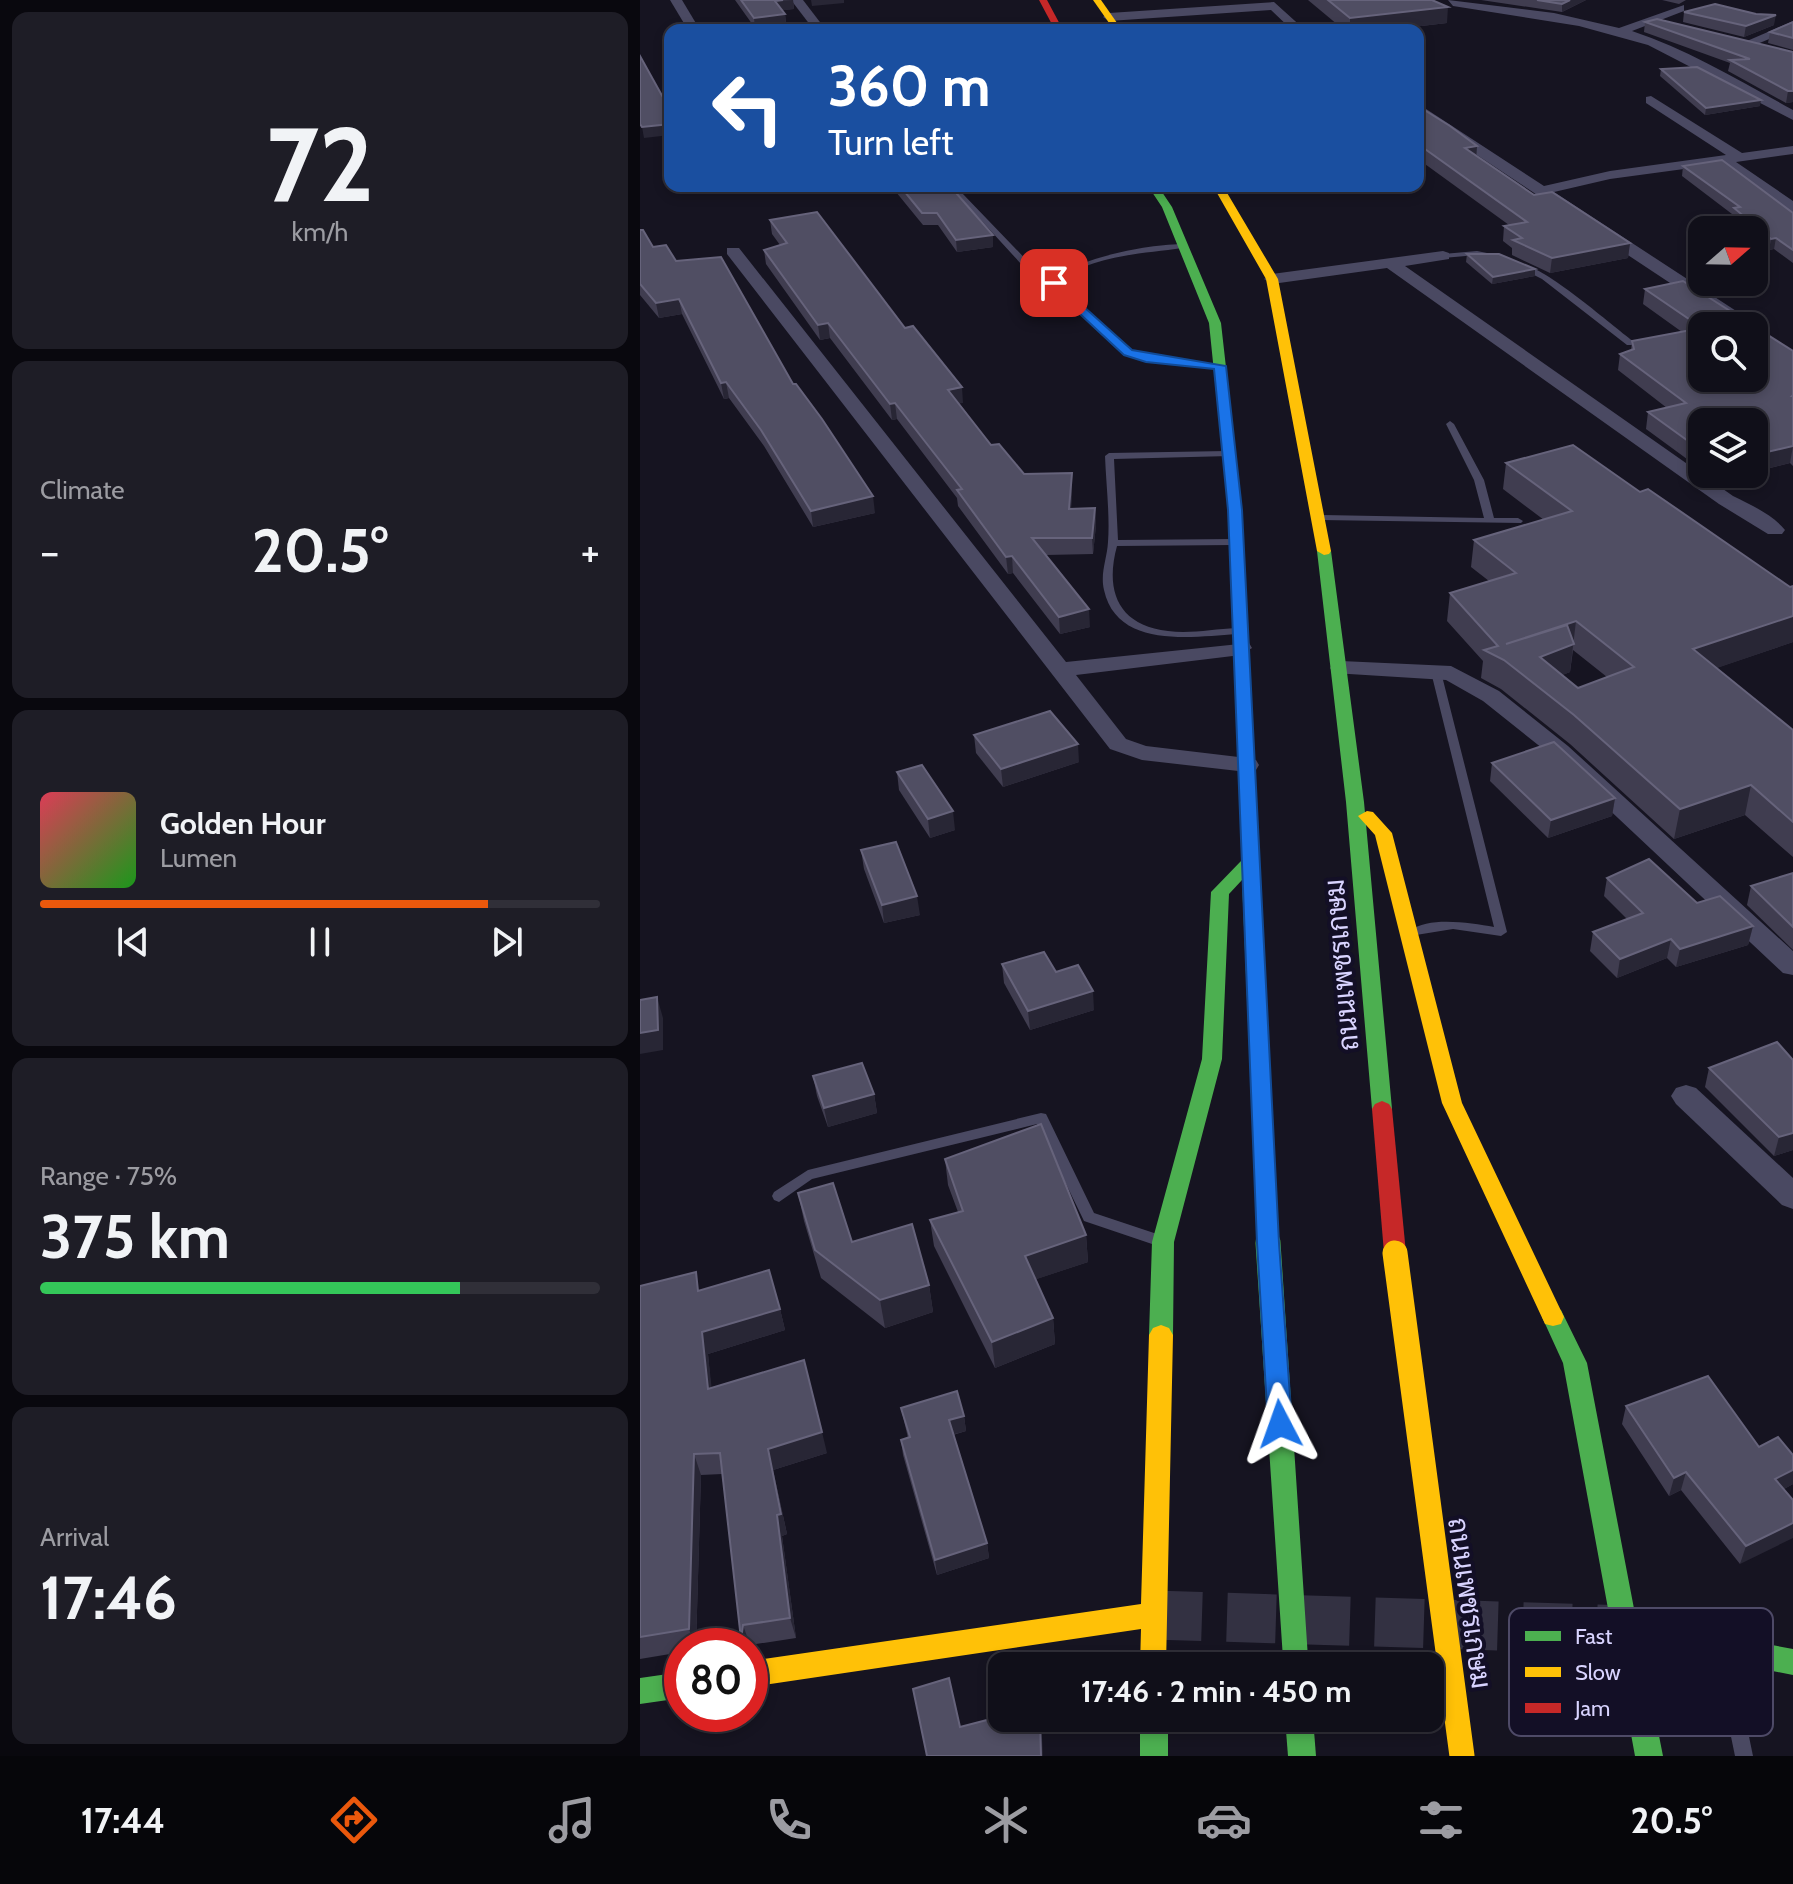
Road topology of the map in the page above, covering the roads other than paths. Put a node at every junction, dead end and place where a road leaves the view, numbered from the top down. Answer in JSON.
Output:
{"nodes":[{"id":1,"x":676,"y":0,"type":"edge"},
{"id":2,"x":797,"y":0,"type":"edge"},
{"id":3,"x":1043,"y":0,"type":"edge"},
{"id":4,"x":1097,"y":0,"type":"edge"},
{"id":5,"x":1517,"y":0,"type":"edge"},
{"id":6,"x":1453,"y":2,"type":"dead end"},
{"id":7,"x":1680,"y":8,"type":"dead end"},
{"id":8,"x":1499,"y":9,"type":"junction"},
{"id":9,"x":1650,"y":21,"type":"junction"},
{"id":10,"x":1114,"y":23,"type":"edge"},
{"id":11,"x":690,"y":24,"type":"edge"},
{"id":12,"x":815,"y":24,"type":"edge"},
{"id":13,"x":1056,"y":24,"type":"edge"},
{"id":14,"x":1293,"y":24,"type":"edge"},
{"id":15,"x":1793,"y":25,"type":"edge"},
{"id":16,"x":1678,"y":28,"type":"edge"},
{"id":17,"x":1617,"y":32,"type":"junction"},
{"id":18,"x":1770,"y":50,"type":"edge"},
{"id":19,"x":1651,"y":100,"type":"dead end"},
{"id":20,"x":1424,"y":114,"type":"edge"},
{"id":21,"x":1793,"y":116,"type":"edge"},
{"id":22,"x":1793,"y":150,"type":"edge"},
{"id":23,"x":1732,"y":159,"type":"junction"},
{"id":24,"x":1541,"y":191,"type":"junction"},
{"id":25,"x":1157,"y":192,"type":"edge"},
{"id":26,"x":1221,"y":192,"type":"edge"},
{"id":27,"x":960,"y":194,"type":"edge"},
{"id":28,"x":1793,"y":208,"type":"edge"},
{"id":29,"x":1182,"y":246,"type":"junction"},
{"id":30,"x":733,"y":251,"type":"dead end"},
{"id":31,"x":1443,"y":256,"type":"joint"},
{"id":32,"x":1390,"y":263,"type":"junction"},
{"id":33,"x":1272,"y":279,"type":"junction"},
{"id":34,"x":1054,"y":283,"type":"junction"},
{"id":35,"x":1726,"y":312,"type":"edge"},
{"id":36,"x":1630,"y":343,"type":"edge"},
{"id":37,"x":1219,"y":366,"type":"junction"},
{"id":38,"x":1450,"y":424,"type":"dead end"},
{"id":39,"x":1229,"y":454,"type":"junction"},
{"id":40,"x":1320,"y":518,"type":"junction"},
{"id":41,"x":1490,"y":521,"type":"junction"},
{"id":42,"x":1518,"y":521,"type":"dead end"},
{"id":43,"x":1775,"y":530,"type":"dead end"},
{"id":44,"x":1237,"y":542,"type":"junction"},
{"id":45,"x":1113,"y":543,"type":"junction"},
{"id":46,"x":1241,"y":639,"type":"junction"},
{"id":47,"x":1341,"y":668,"type":"junction"},
{"id":48,"x":1060,"y":670,"type":"junction"},
{"id":49,"x":1436,"y":672,"type":"junction"},
{"id":50,"x":1247,"y":765,"type":"junction"},
{"id":51,"x":1355,"y":802,"type":"junction"},
{"id":52,"x":1251,"y":861,"type":"junction"},
{"id":53,"x":1408,"y":932,"type":"junction"},
{"id":54,"x":1793,"y":966,"type":"edge"},
{"id":55,"x":1686,"y":1096,"type":"dead end"},
{"id":56,"x":779,"y":1196,"type":"dead end"},
{"id":57,"x":1793,"y":1197,"type":"edge"},
{"id":58,"x":1163,"y":1242,"type":"junction"},
{"id":59,"x":1624,"y":1608,"type":"edge"},
{"id":60,"x":1153,"y":1615,"type":"junction"},
{"id":61,"x":1153,"y":1652,"type":"edge"},
{"id":62,"x":1295,"y":1652,"type":"edge"},
{"id":63,"x":1773,"y":1658,"type":"edge"},
{"id":64,"x":1793,"y":1662,"type":"edge"},
{"id":65,"x":768,"y":1671,"type":"edge"},
{"id":66,"x":664,"y":1688,"type":"edge"},
{"id":67,"x":640,"y":1691,"type":"edge"},
{"id":68,"x":1154,"y":1732,"type":"edge"},
{"id":69,"x":1300,"y":1732,"type":"edge"},
{"id":70,"x":1646,"y":1736,"type":"edge"},
{"id":71,"x":1740,"y":1736,"type":"edge"},
{"id":72,"x":1154,"y":1756,"type":"edge"},
{"id":73,"x":1302,"y":1756,"type":"edge"},
{"id":74,"x":1462,"y":1756,"type":"edge"},
{"id":75,"x":1649,"y":1756,"type":"edge"},
{"id":76,"x":1744,"y":1756,"type":"edge"}],
"edges":[{"from":1,"to":11,"type":"street"},
{"from":2,"to":12,"type":"street"},
{"from":3,"to":13,"type":"main road"},
{"from":4,"to":10,"type":"main road"},
{"from":5,"to":8,"type":"street"},
{"from":6,"to":8,"type":"street"},
{"from":7,"to":9,"type":"street"},
{"from":8,"to":17,"type":"street"},
{"from":9,"to":16,"type":"street"},
{"from":9,"to":17,"type":"street"},
{"from":10,"to":14,"type":"street"},
{"from":15,"to":18,"type":"street"},
{"from":17,"to":21,"type":"street"},
{"from":19,"to":23,"type":"street"},
{"from":20,"to":24,"type":"street"},
{"from":22,"to":23,"type":"street"},
{"from":23,"to":24,"type":"street"},
{"from":23,"to":28,"type":"street"},
{"from":24,"to":35,"type":"street"},
{"from":25,"to":29,"type":"main road"},
{"from":26,"to":33,"type":"main road","name":"ถนนเพชรเกษม"},
{"from":27,"to":34,"type":"lane"},
{"from":29,"to":34,"type":"lane"},
{"from":29,"to":37,"type":"main road"},
{"from":30,"to":48,"type":"street"},
{"from":31,"to":32,"type":"street"},
{"from":31,"to":36,"type":"lane"},
{"from":32,"to":33,"type":"street"},
{"from":32,"to":43,"type":"street"},
{"from":33,"to":40,"type":"main road","name":"ถนนเพชรเกษม"},
{"from":34,"to":37,"type":"lane"},
{"from":37,"to":39,"type":"main road"},
{"from":38,"to":41,"type":"lane"},
{"from":39,"to":44,"type":"main road"},
{"from":39,"to":45,"type":"lane"},
{"from":40,"to":41,"type":"lane"},
{"from":40,"to":47,"type":"main road","name":"ถนนเพชรเกษม"},
{"from":41,"to":42,"type":"lane"},
{"from":44,"to":45,"type":"lane"},
{"from":44,"to":46,"type":"main road"},
{"from":45,"to":46,"type":"lane"},
{"from":46,"to":48,"type":"street"},
{"from":46,"to":50,"type":"main road"},
{"from":47,"to":49,"type":"street"},
{"from":47,"to":51,"type":"main road","name":"ถนนเพชรเกษม"},
{"from":48,"to":50,"type":"street"},
{"from":49,"to":53,"type":"lane"},
{"from":49,"to":54,"type":"street"},
{"from":50,"to":52,"type":"main road"},
{"from":51,"to":53,"type":"main road"},
{"from":51,"to":74,"type":"main road","name":"ถนนเพชรเกษม","bridge":true},
{"from":52,"to":58,"type":"main road"},
{"from":52,"to":62,"type":"main road","bridge":true},
{"from":53,"to":59,"type":"main road"},
{"from":55,"to":57,"type":"street"},
{"from":56,"to":58,"type":"lane"},
{"from":58,"to":60,"type":"main road"},
{"from":60,"to":61,"type":"main road"},
{"from":60,"to":65,"type":"main road"},
{"from":63,"to":64,"type":"main road"},
{"from":66,"to":67,"type":"main road"},
{"from":68,"to":72,"type":"main road"},
{"from":69,"to":73,"type":"main road"},
{"from":70,"to":75,"type":"main road"},
{"from":71,"to":76,"type":"lane"}]}
